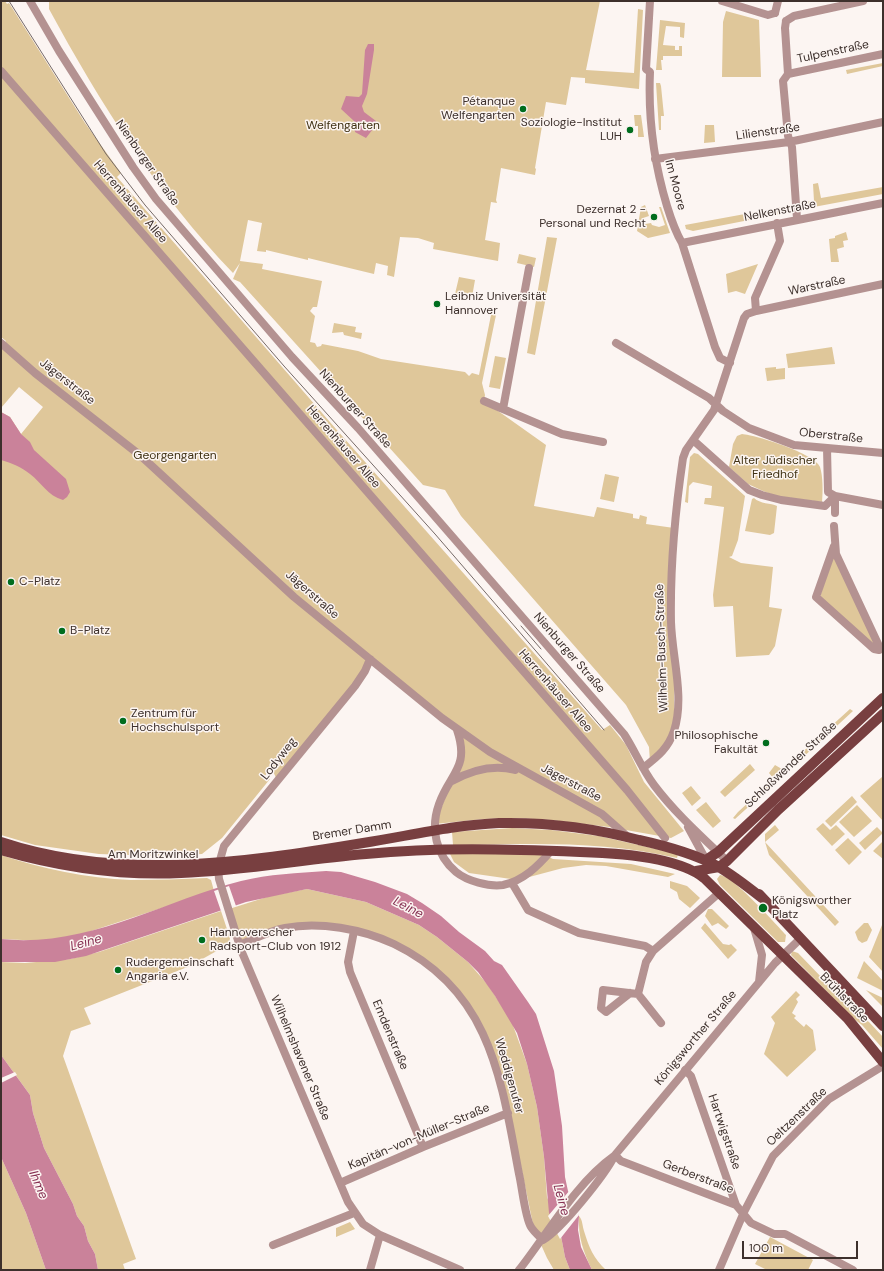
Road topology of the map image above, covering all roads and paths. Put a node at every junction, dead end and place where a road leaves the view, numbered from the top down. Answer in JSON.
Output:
{"nodes":[{"id":1,"x":30,"y":1,"type":"edge"},
{"id":2,"x":650,"y":1,"type":"edge"},
{"id":3,"x":722,"y":1,"type":"edge"},
{"id":4,"x":778,"y":1,"type":"edge"},
{"id":5,"x":863,"y":1,"type":"edge"},
{"id":6,"x":776,"y":13,"type":"junction"},
{"id":7,"x":786,"y":21,"type":"junction"},
{"id":8,"x":883,"y":54,"type":"edge"},
{"id":9,"x":1,"y":71,"type":"edge"},
{"id":10,"x":788,"y":74,"type":"junction"},
{"id":11,"x":883,"y":122,"type":"edge"},
{"id":12,"x":790,"y":142,"type":"junction"},
{"id":13,"x":655,"y":159,"type":"junction"},
{"id":14,"x":883,"y":203,"type":"edge"},
{"id":15,"x":797,"y":219,"type":"junction"},
{"id":16,"x":777,"y":223,"type":"junction"},
{"id":17,"x":682,"y":243,"type":"junction"},
{"id":18,"x":529,"y":268,"type":"dead end"},
{"id":19,"x":883,"y":284,"type":"edge"},
{"id":20,"x":756,"y":311,"type":"junction"},
{"id":21,"x":616,"y":343,"type":"dead end"},
{"id":22,"x":1,"y":344,"type":"edge"},
{"id":23,"x":730,"y":362,"type":"junction"},
{"id":24,"x":484,"y":401,"type":"dead end"},
{"id":25,"x":716,"y":404,"type":"junction"},
{"id":26,"x":503,"y":409,"type":"junction"},
{"id":27,"x":693,"y":440,"type":"junction"},
{"id":28,"x":603,"y":442,"type":"dead end"},
{"id":29,"x":827,"y":448,"type":"junction"},
{"id":30,"x":883,"y":453,"type":"edge"},
{"id":31,"x":835,"y":496,"type":"junction"},
{"id":32,"x":883,"y":505,"type":"edge"},
{"id":33,"x":835,"y":513,"type":"dead end"},
{"id":34,"x":834,"y":526,"type":"dead end"},
{"id":35,"x":834,"y":546,"type":"junction"},
{"id":36,"x":370,"y":659,"type":"junction"},
{"id":37,"x":883,"y":698,"type":"edge"},
{"id":38,"x":883,"y":714,"type":"edge"},
{"id":39,"x":457,"y":730,"type":"junction"},
{"id":40,"x":643,"y":768,"type":"junction"},
{"id":41,"x":527,"y":773,"type":"junction"},
{"id":42,"x":452,"y":781,"type":"junction"},
{"id":43,"x":683,"y":818,"type":"junction"},
{"id":44,"x":628,"y":837,"type":"junction"},
{"id":45,"x":665,"y":838,"type":"dead end"},
{"id":46,"x":1,"y":842,"type":"edge"},
{"id":47,"x":1,"y":850,"type":"edge"},
{"id":48,"x":551,"y":851,"type":"junction"},
{"id":49,"x":718,"y":852,"type":"junction"},
{"id":50,"x":37,"y":856,"type":"junction"},
{"id":51,"x":723,"y":864,"type":"junction"},
{"id":52,"x":707,"y":865,"type":"junction"},
{"id":53,"x":218,"y":867,"type":"junction"},
{"id":54,"x":696,"y":872,"type":"junction"},
{"id":55,"x":218,"y":879,"type":"joint"},
{"id":56,"x":512,"y":883,"type":"junction"},
{"id":57,"x":716,"y":890,"type":"junction"},
{"id":58,"x":754,"y":928,"type":"junction"},
{"id":59,"x":354,"y":931,"type":"junction"},
{"id":60,"x":800,"y":939,"type":"junction"},
{"id":61,"x":239,"y":945,"type":"junction"},
{"id":62,"x":653,"y":951,"type":"junction"},
{"id":63,"x":782,"y":956,"type":"junction"},
{"id":64,"x":759,"y":982,"type":"junction"},
{"id":65,"x":661,"y":1023,"type":"dead end"},
{"id":66,"x":883,"y":1026,"type":"edge"},
{"id":67,"x":883,"y":1062,"type":"edge"},
{"id":68,"x":883,"y":1066,"type":"edge"},
{"id":69,"x":685,"y":1070,"type":"junction"},
{"id":70,"x":508,"y":1113,"type":"junction"},
{"id":71,"x":423,"y":1147,"type":"junction"},
{"id":72,"x":614,"y":1155,"type":"junction"},
{"id":73,"x":340,"y":1183,"type":"junction"},
{"id":74,"x":736,"y":1205,"type":"junction"},
{"id":75,"x":744,"y":1212,"type":"junction"},
{"id":76,"x":354,"y":1213,"type":"junction"},
{"id":77,"x":553,"y":1228,"type":"junction"},
{"id":78,"x":380,"y":1235,"type":"junction"},
{"id":79,"x":543,"y":1240,"type":"junction"},
{"id":80,"x":273,"y":1245,"type":"dead end"},
{"id":81,"x":370,"y":1270,"type":"edge"},
{"id":82,"x":460,"y":1270,"type":"edge"},
{"id":83,"x":519,"y":1270,"type":"edge"},
{"id":84,"x":719,"y":1270,"type":"edge"},
{"id":85,"x":853,"y":1270,"type":"edge"}],
"edges":[{"from":1,"to":40,"type":"street","name":"Nienburger Straße"},
{"from":2,"to":13,"type":"street","name":"Im Moore"},
{"from":3,"to":6,"type":"street"},
{"from":4,"to":6,"type":"street"},
{"from":5,"to":7,"type":"street"},
{"from":6,"to":7,"type":"street"},
{"from":7,"to":10,"type":"street"},
{"from":8,"to":10,"type":"street","name":"Tulpenstraße"},
{"from":9,"to":45,"type":"street","name":"Herrenhäuser Allee"},
{"from":10,"to":12,"type":"street"},
{"from":11,"to":12,"type":"street","name":"Lilienstraße"},
{"from":12,"to":13,"type":"street","name":"Lilienstraße"},
{"from":12,"to":15,"type":"street"},
{"from":13,"to":17,"type":"street","name":"Im Moore"},
{"from":14,"to":15,"type":"street","name":"Nelkenstraße"},
{"from":15,"to":16,"type":"street","name":"Nelkenstraße"},
{"from":16,"to":17,"type":"street","name":"Nelkenstraße"},
{"from":16,"to":20,"type":"street"},
{"from":17,"to":23,"type":"street","name":"Im Moore"},
{"from":18,"to":26,"type":"street"},
{"from":19,"to":20,"type":"street","name":"Warstraße"},
{"from":20,"to":23,"type":"street","name":"Wilhelm-Busch-Straße"},
{"from":21,"to":25,"type":"street","name":"Oberstraße"},
{"from":22,"to":36,"type":"street","name":"Jägerstraße"},
{"from":23,"to":25,"type":"street","name":"Wilhelm-Busch-Straße"},
{"from":24,"to":26,"type":"street"},
{"from":25,"to":27,"type":"street","name":"Wilhelm-Busch-Straße"},
{"from":25,"to":29,"type":"street","name":"Oberstraße"},
{"from":26,"to":28,"type":"street"},
{"from":27,"to":31,"type":"street"},
{"from":27,"to":40,"type":"street","name":"Wilhelm-Busch-Straße"},
{"from":29,"to":30,"type":"street","name":"Oberstraße"},
{"from":29,"to":31,"type":"street"},
{"from":31,"to":32,"type":"street"},
{"from":31,"to":33,"type":"street"},
{"from":34,"to":35,"type":"street"},
{"from":35,"to":35,"type":"street"},
{"from":36,"to":39,"type":"street","name":"Jägerstraße"},
{"from":36,"to":53,"type":"street","name":"Lodyweg"},
{"from":37,"to":49,"type":"main road","name":"Schloßwender Straße"},
{"from":38,"to":51,"type":"main road","name":"Schloßwender Straße"},
{"from":39,"to":41,"type":"street","name":"Jägerstraße"},
{"from":39,"to":42,"type":"street"},
{"from":40,"to":43,"type":"street","name":"Nienburger Straße"},
{"from":41,"to":42,"type":"street"},
{"from":41,"to":44,"type":"street","name":"Jägerstraße"},
{"from":42,"to":56,"type":"street"},
{"from":43,"to":49,"type":"street","name":"Nienburger Straße"},
{"from":43,"to":52,"type":"street","name":"Nienburger Straße"},
{"from":44,"to":50,"type":"main road","name":"Bremer Damm"},
{"from":44,"to":52,"type":"main road","name":"Bremer Damm"},
{"from":46,"to":50,"type":"main road","name":"Bremer Damm"},
{"from":47,"to":50,"type":"main road","name":"Bremer Damm"},
{"from":48,"to":50,"type":"main road","name":"Bremer Damm"},
{"from":48,"to":54,"type":"main road","name":"Bremer Damm"},
{"from":48,"to":56,"type":"street"},
{"from":49,"to":51,"type":"street"},
{"from":49,"to":52,"type":"main road"},
{"from":50,"to":53,"type":"street","name":"Am Moritzwinkel"},
{"from":51,"to":52,"type":"main road"},
{"from":51,"to":60,"type":"main road"},
{"from":52,"to":54,"type":"main road"},
{"from":52,"to":57,"type":"main road"},
{"from":53,"to":55,"type":"street","name":"Lodyweg"},
{"from":54,"to":57,"type":"main road"},
{"from":55,"to":61,"type":"street","name":"Wilhelmshavener Straße"},
{"from":56,"to":62,"type":"street"},
{"from":57,"to":58,"type":"main road"},
{"from":57,"to":62,"type":"street"},
{"from":58,"to":63,"type":"main road"},
{"from":58,"to":64,"type":"street"},
{"from":59,"to":61,"type":"street","name":"Weddigenufer"},
{"from":59,"to":70,"type":"street","name":"Weddigenufer"},
{"from":59,"to":71,"type":"street","name":"Emdenstraße"},
{"from":60,"to":63,"type":"street","name":"Königsworther Straße"},
{"from":60,"to":66,"type":"main road","name":"Brühlstraße"},
{"from":61,"to":73,"type":"street","name":"Wilhelmshavener Straße"},
{"from":62,"to":65,"type":"street"},
{"from":63,"to":64,"type":"street","name":"Königsworther Straße"},
{"from":63,"to":67,"type":"main road","name":"Brühlstraße"},
{"from":64,"to":69,"type":"street","name":"Königsworther Straße"},
{"from":68,"to":75,"type":"street","name":"Oeltzenstraße"},
{"from":69,"to":72,"type":"street","name":"Königsworther Straße"},
{"from":69,"to":74,"type":"street","name":"Hartwigstraße"},
{"from":70,"to":71,"type":"street","name":"Kapitän-von-Müller-Straße"},
{"from":70,"to":79,"type":"street","name":"Weddigenufer"},
{"from":71,"to":73,"type":"street","name":"Kapitän-von-Müller-Straße"},
{"from":72,"to":74,"type":"street","name":"Gerberstraße"},
{"from":72,"to":77,"type":"street","name":"Königsworther Straße"},
{"from":72,"to":77,"type":"street","name":"Königsworther Straße"},
{"from":73,"to":76,"type":"street","name":"Wilhelmshavener Straße"},
{"from":74,"to":75,"type":"street","name":"Gerberstraße"},
{"from":75,"to":84,"type":"street","name":"Oeltzenstraße"},
{"from":75,"to":85,"type":"street","name":"Gerberstraße"},
{"from":76,"to":78,"type":"street","name":"Wilhelmshavener Straße"},
{"from":76,"to":80,"type":"street"},
{"from":77,"to":79,"type":"street","name":"Königsworther Straße"},
{"from":78,"to":81,"type":"street"},
{"from":78,"to":82,"type":"street","name":"Wilhelmshavener Straße"},
{"from":79,"to":83,"type":"street","name":"Königsworther Straße"}]}
